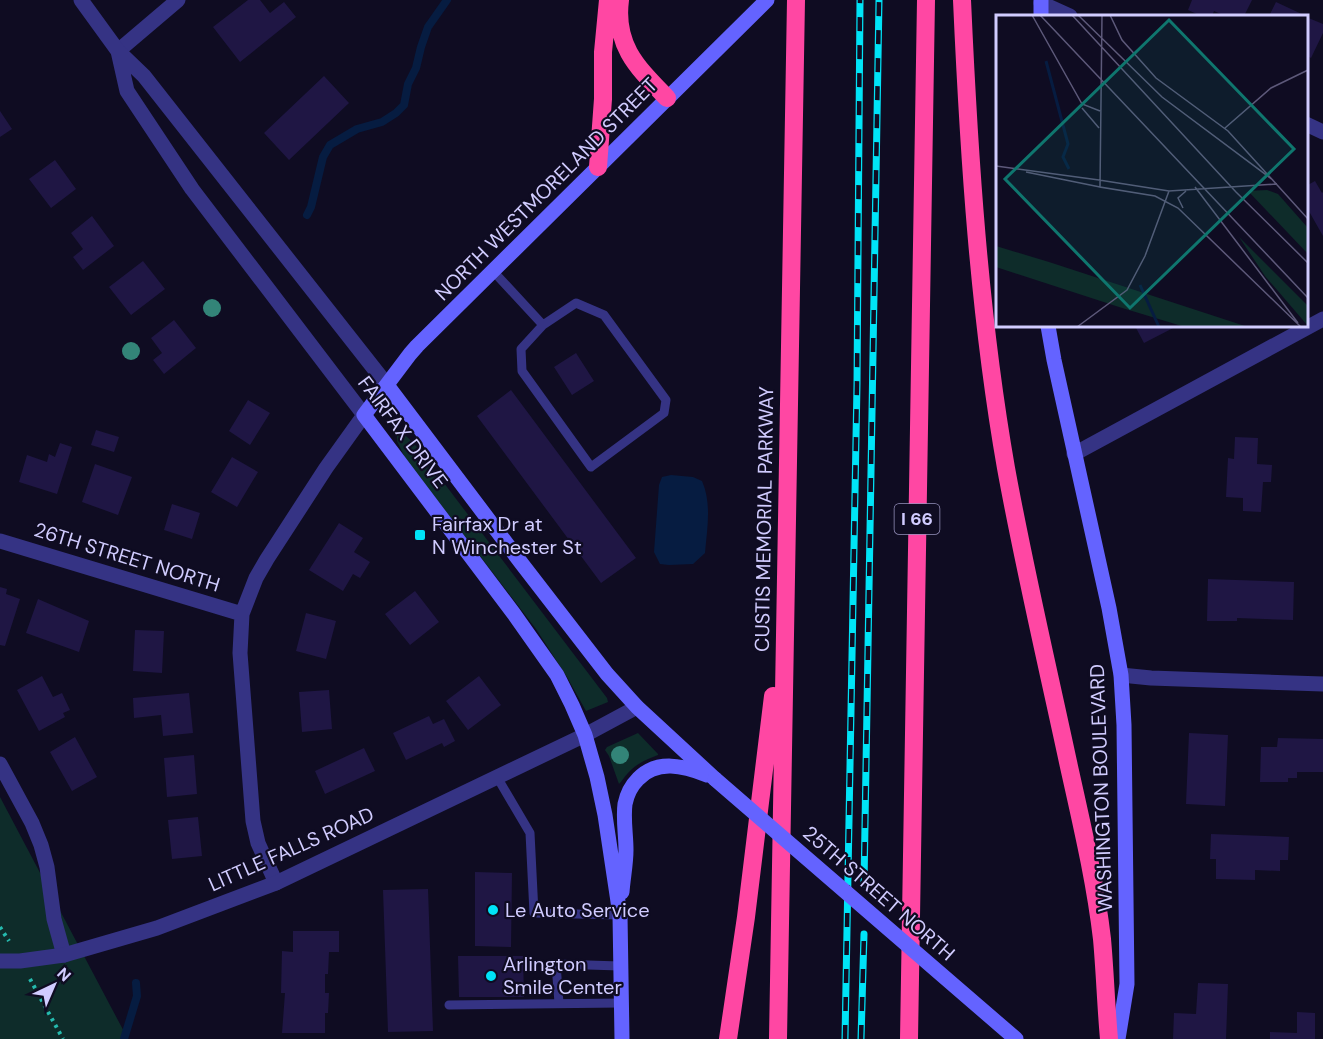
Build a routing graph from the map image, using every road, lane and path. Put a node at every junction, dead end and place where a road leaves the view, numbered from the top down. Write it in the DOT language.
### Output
graph roads {
  1 [pos="81,0"];
  2 [pos="178,0"];
  3 [pos="608,0"];
  4 [pos="620,0"];
  5 [pos="767,0"];
  6 [pos="795,0"];
  7 [pos="926,0"];
  8 [pos="962,0"];
  9 [pos="1041,7"];
  10 [pos="1068,15"];
  11 [pos="118,51"];
  12 [pos="668,98"];
  13 [pos="598,167"];
  14 [pos="493,271"];
  15 [pos="1323,319"];
  16 [pos="543,325"];
  17 [pos="1048,327"];
  18 [pos="387,385"];
  19 [pos="364,415"];
  20 [pos="1074,454"];
  21 [pos="0,541"];
  22 [pos="784,602"];
  23 [pos="242,614"];
  24 [pos="1121,675"];
  25 [pos="1323,684"];
  26 [pos="637,707"];
  27 [pos="585,735"];
  28 [pos="0,764"];
  29 [pos="496,777"];
  30 [pos="715,779"];
  31 [pos="276,883"];
  32 [pos="620,915"];
  33 [pos="0,927"];
  34 [pos="64,955"];
  35 [pos="0,961"];
  36 [pos="20,961"];
  37 [pos="621,966"];
  38 [pos="559,1003"];
  39 [pos="621,1003"];
  40 [pos="449,1005"];
  41 [pos="63,1039"];
  42 [pos="622,1039"];
  43 [pos="728,1039"];
  44 [pos="778,1039"];
  45 [pos="909,1039"];
  46 [pos="1017,1039"];
  47 [pos="1109,1039"];
  48 [pos="1118,1039"];
  1 -- 11 [label="street, FAIRFAX DRIVE"];
  2 -- 11 [label="street"];
  3 -- 13 [label="highway"];
  4 -- 12 [label="highway"];
  5 -- 12 [label="main road, NORTH WESTMORELAND STREET"];
  6 -- 22 [label="highway, CUSTIS MEMORIAL PARKWAY"];
  7 -- 45 [label="highway, I 66"];
  8 -- 47 [label="highway"];
  9 -- 10 [label="street"];
  11 -- 18 [label="street, FAIRFAX DRIVE"];
  11 -- 19 [label="street, FAIRFAX DRIVE"];
  12 -- 13 [label="main road, NORTH WESTMORELAND STREET"];
  13 -- 14 [label="main road, NORTH WESTMORELAND STREET"];
  14 -- 16 [label="lane"];
  14 -- 18 [label="main road, NORTH WESTMORELAND STREET"];
  15 -- 20 [label="street"];
  16 -- 16 [label="lane"];
  17 -- 20 [label="main road, WASHINGTON BOULEVARD"];
  18 -- 19 [label="main road, NORTH WESTMORELAND STREET"];
  18 -- 26 [label="main road, FAIRFAX DRIVE"];
  19 -- 23 [label="street"];
  19 -- 27 [label="main road, FAIRFAX DRIVE"];
  20 -- 24 [label="main road, WASHINGTON BOULEVARD"];
  21 -- 23 [label="street, 26TH STREET NORTH"];
  22 -- 43 [label="highway"];
  22 -- 44 [label="highway, CUSTIS MEMORIAL PARKWAY"];
  23 -- 31 [label="street"];
  24 -- 25 [label="street"];
  24 -- 48 [label="main road, WASHINGTON BOULEVARD"];
  26 -- 27 [label="street"];
  26 -- 30 [label="main road, FAIRFAX DRIVE"];
  27 -- 29 [label="street, LITTLE FALLS ROAD"];
  27 -- 32 [label="main road, FAIRFAX DRIVE"];
  28 -- 34 [label="street"];
  29 -- 31 [label="street, LITTLE FALLS ROAD"];
  29 -- 32 [label="lane"];
  30 -- 32 [label="main road"];
  30 -- 46 [label="main road, 25TH STREET NORTH, bridge"];
  31 -- 34 [label="street, LITTLE FALLS ROAD"];
  32 -- 37 [label="main road, FAIRFAX DRIVE"];
  33 -- 36 [label="path"];
  34 -- 36 [label="street, LITTLE FALLS ROAD"];
  35 -- 36 [label="street, LITTLE FALLS ROAD"];
  36 -- 41 [label="path"];
  37 -- 38 [label="lane"];
  37 -- 39 [label="main road, FAIRFAX DRIVE"];
  38 -- 39 [label="lane"];
  38 -- 40 [label="lane"];
  39 -- 42 [label="main road, FAIRFAX DRIVE"];
}
